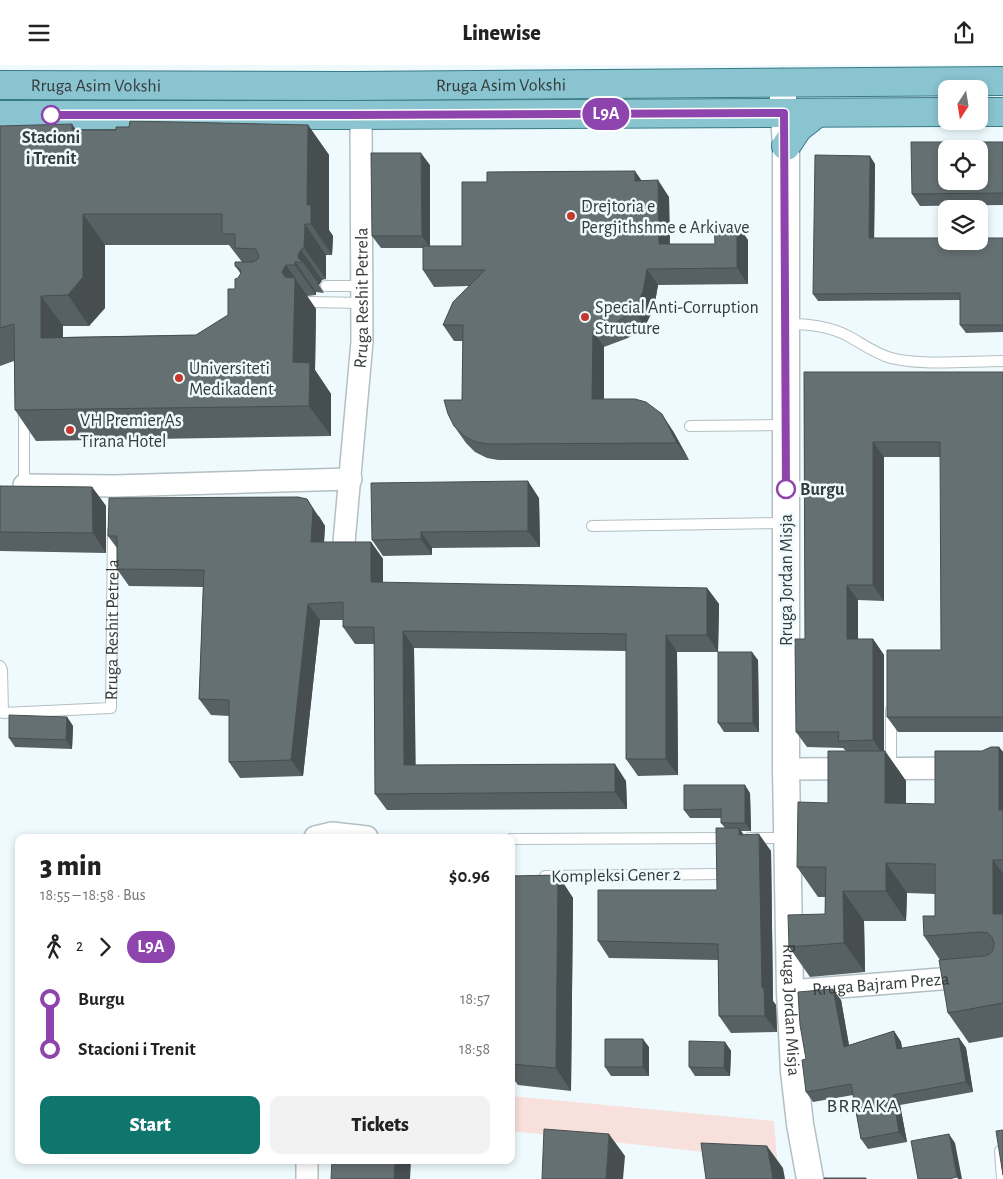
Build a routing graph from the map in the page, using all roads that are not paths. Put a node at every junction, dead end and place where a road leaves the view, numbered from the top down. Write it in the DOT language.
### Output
graph roads {
  1 [pos="782,74"];
  2 [pos="1003,81"];
  3 [pos="0,85"];
  4 [pos="938,112"];
  5 [pos="988,112"];
  6 [pos="1003,112"];
  7 [pos="784,113"];
  8 [pos="817,113"];
  9 [pos="0,115"];
  10 [pos="361,115"];
  11 [pos="786,146"];
  12 [pos="326,286"];
  13 [pos="362,295"];
  14 [pos="310,303"];
  15 [pos="786,324"];
  16 [pos="1003,361"];
  17 [pos="24,409"];
  18 [pos="786,425"];
  19 [pos="690,426"];
  20 [pos="351,479"];
  21 [pos="24,485"];
  22 [pos="114,515"];
  23 [pos="786,523"];
  24 [pos="592,526"];
  25 [pos="344,542"];
  26 [pos="0,666"];
  27 [pos="891,697"];
  28 [pos="1003,768"];
  29 [pos="786,769"];
  30 [pos="891,769"];
  31 [pos="328,834"];
  32 [pos="341,834"];
  33 [pos="788,838"];
  34 [pos="515,839"];
  35 [pos="721,874"];
  36 [pos="531,876"];
  37 [pos="1003,974"];
  38 [pos="790,991"];
  39 [pos="1000,1148"];
  40 [pos="308,1164"];
  41 [pos="307,1179"];
  42 [pos="810,1179"];
  43 [pos="1002,1179"];
  1 -- 2 [label="main road, Rruga Asim Vokshi"];
  1 -- 3 [label="main road, Rruga Asim Vokshi"];
  1 -- 7 [label="street, Rruga Jordan Misja"];
  4 -- 8 [label="main road, Rruga Asim Vokshi"];
  5 -- 6 [label="main road"];
  7 -- 8 [label="main road, Rruga Asim Vokshi"];
  7 -- 10 [label="main road, Rruga Asim Vokshi"];
  7 -- 11 [label="street, Rruga Jordan Misja"];
  8 -- 11 [label="main road"];
  9 -- 10 [label="main road, Rruga Asim Vokshi"];
  10 -- 13 [label="street, Rruga Reshit Petrela"];
  11 -- 15 [label="street, Rruga Jordan Misja"];
  12 -- 13 [label="lane"];
  13 -- 14 [label="lane"];
  13 -- 20 [label="street, Rruga Reshit Petrela"];
  15 -- 16 [label="lane"];
  15 -- 18 [label="street, Rruga Jordan Misja"];
  17 -- 21 [label="lane"];
  18 -- 19 [label="lane"];
  18 -- 23 [label="street, Rruga Jordan Misja"];
  20 -- 21 [label="street"];
  20 -- 25 [label="street, Rruga Reshit Petrela"];
  22 -- 26 [label="lane, Rruga Reshit Petrela"];
  23 -- 24 [label="lane"];
  23 -- 29 [label="street, Rruga Jordan Misja"];
  27 -- 30 [label="lane"];
  28 -- 30 [label="street"];
  29 -- 30 [label="street"];
  29 -- 33 [label="street, Rruga Jordan Misja"];
  31 -- 32 [label="street"];
  33 -- 34 [label="lane"];
  33 -- 38 [label="street, Rruga Jordan Misja"];
  35 -- 36 [label="lane, Kompleksi Gener 2"];
  37 -- 38 [label="street, Rruga Bajram Preza"];
  38 -- 42 [label="street, Rruga Jordan Misja"];
  39 -- 43 [label="lane"];
  40 -- 41 [label="street"];
}
